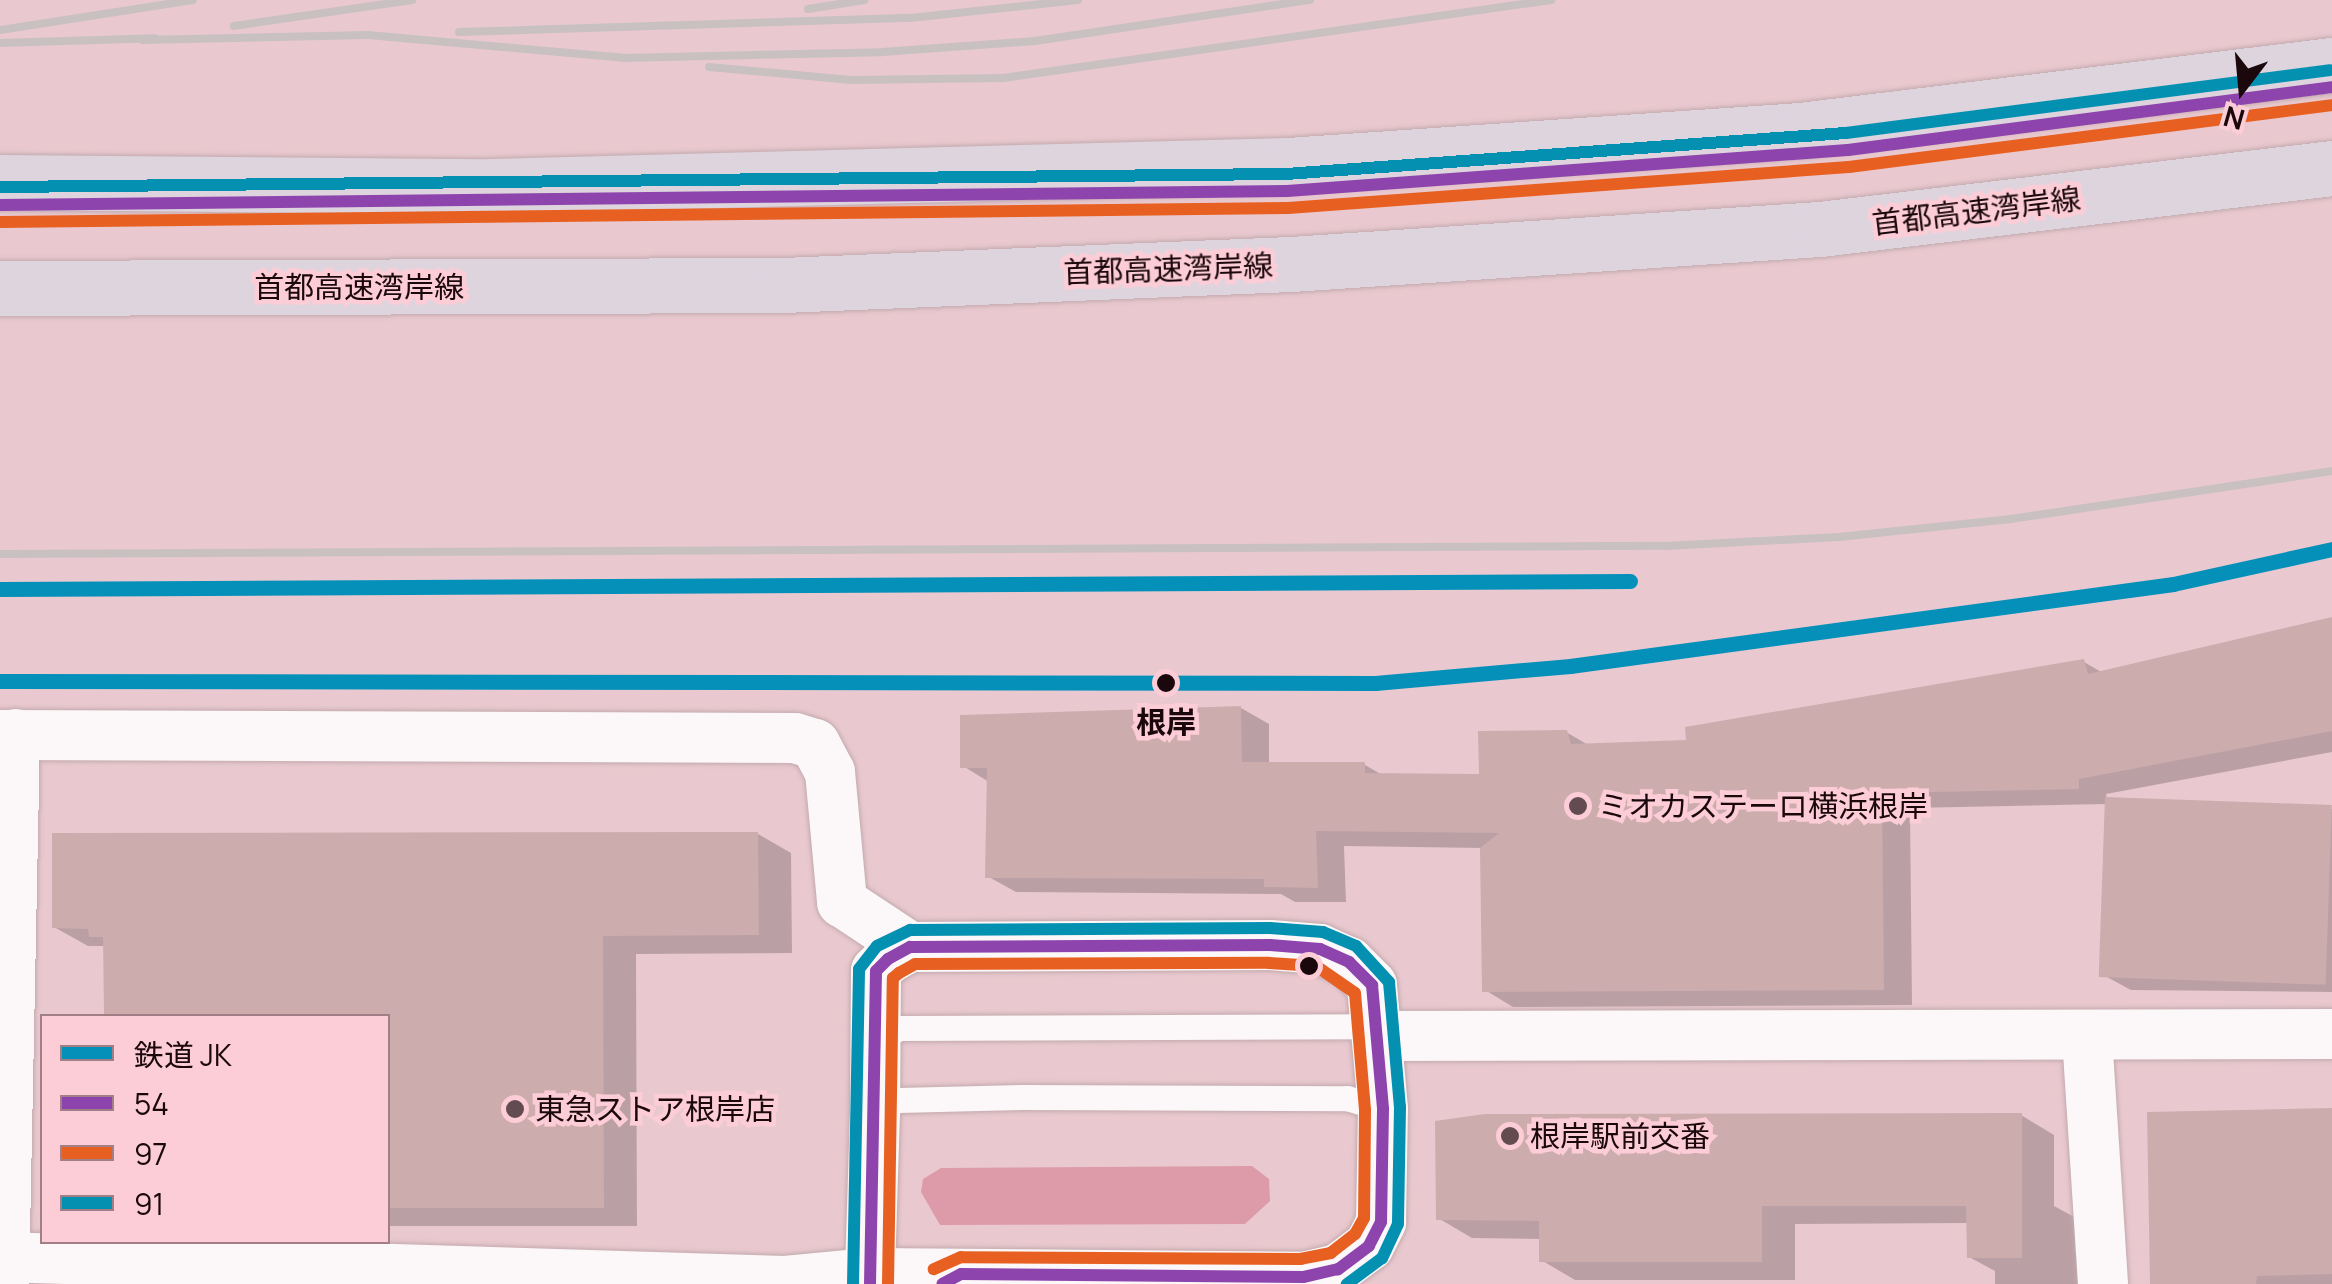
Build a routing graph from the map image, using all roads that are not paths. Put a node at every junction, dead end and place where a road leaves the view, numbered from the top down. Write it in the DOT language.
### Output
graph roads {
  1 [pos="2332,64"];
  2 [pos="2332,168"];
  3 [pos="0,182"];
  4 [pos="0,288"];
  5 [pos="8,735"];
  6 [pos="910,947"];
  7 [pos="1378,1031"];
  8 [pos="2332,1034"];
  9 [pos="2087,1036"];
  10 [pos="875,1041"];
  11 [pos="1382,1110"];
  12 [pos="875,1112"];
  13 [pos="2,1266"];
  14 [pos="870,1278"];
  15 [pos="952,1279"];
  16 [pos="1309,1280"];
  17 [pos="2103,1284"];
  1 -- 3 [label="highway"];
  2 -- 4 [label="highway, 首都高速湾岸線"];
  5 -- 6 [label="street"];
  5 -- 13 [label="street"];
  6 -- 7 [label="street"];
  6 -- 10 [label="street"];
  7 -- 9 [label="street"];
  7 -- 10 [label="lane"];
  7 -- 11 [label="street"];
  8 -- 9 [label="street"];
  9 -- 17 [label="street"];
  10 -- 12 [label="street"];
  11 -- 12 [label="lane"];
  11 -- 16 [label="street"];
  12 -- 14 [label="street"];
  13 -- 14 [label="street"];
  14 -- 15 [label="street"];
  15 -- 16 [label="street"];
}
